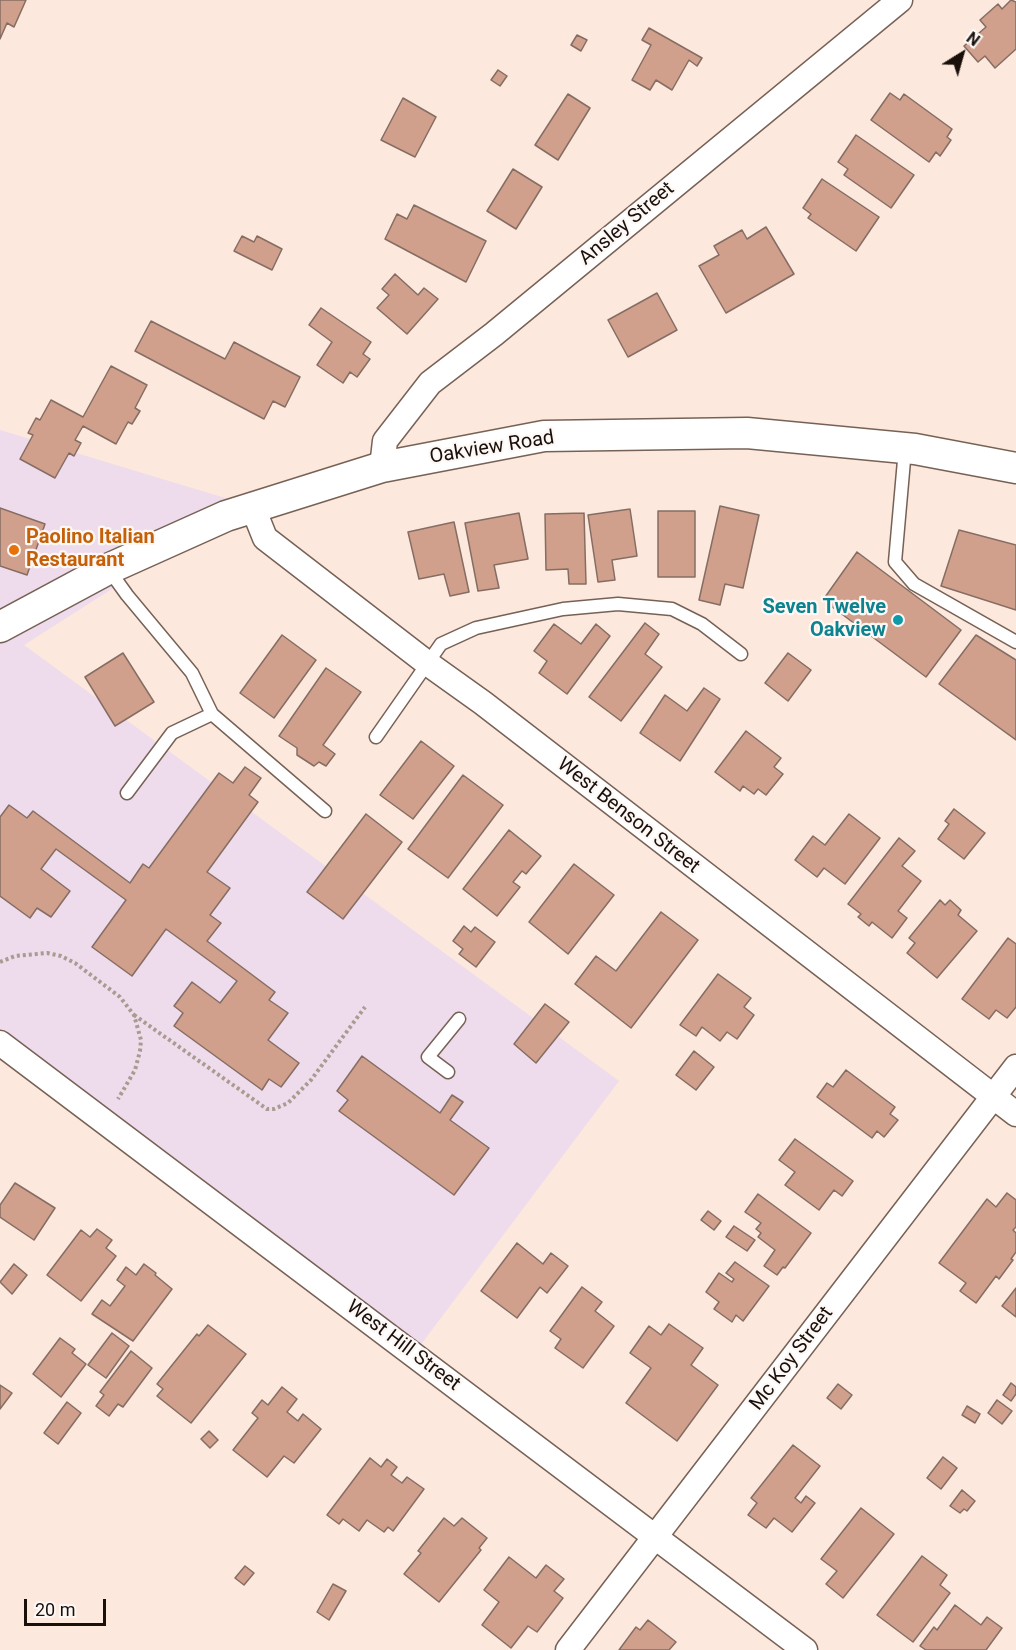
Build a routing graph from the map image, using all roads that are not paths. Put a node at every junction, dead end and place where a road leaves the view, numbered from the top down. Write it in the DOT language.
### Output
graph roads {
  1 [pos="900,0"];
  2 [pos="905,448"];
  3 [pos="382,467"];
  4 [pos="1016,468"];
  5 [pos="253,508"];
  6 [pos="108,569"];
  7 [pos="1,624"];
  8 [pos="1016,642"];
  9 [pos="741,654"];
  10 [pos="427,663"];
  11 [pos="212,714"];
  12 [pos="376,737"];
  13 [pos="126,793"];
  14 [pos="325,811"];
  15 [pos="459,1019"];
  16 [pos="0,1043"];
  17 [pos="1016,1067"];
  18 [pos="448,1072"];
  19 [pos="993,1097"];
  20 [pos="1016,1114"];
  21 [pos="656,1537"];
  22 [pos="568,1650"];
  23 [pos="805,1650"];
  1 -- 3 [label="street, Ansley Street"];
  2 -- 3 [label="street, Oakview Road"];
  2 -- 4 [label="street, Oakview Road"];
  2 -- 8 [label="lane"];
  3 -- 5 [label="street, Oakview Road"];
  5 -- 6 [label="street, Oakview Road"];
  5 -- 10 [label="street, West Benson Street"];
  6 -- 7 [label="street, Oakview Road"];
  6 -- 11 [label="lane"];
  9 -- 10 [label="lane"];
  10 -- 12 [label="lane"];
  10 -- 19 [label="street, West Benson Street"];
  11 -- 13 [label="lane"];
  11 -- 14 [label="lane"];
  15 -- 18 [label="lane"];
  16 -- 21 [label="street, West Hill Street"];
  17 -- 19 [label="street, Mc Koy Street"];
  19 -- 20 [label="street, West Benson Street"];
  19 -- 21 [label="street, Mc Koy Street"];
  21 -- 22 [label="street, Mc Koy Street"];
  21 -- 23 [label="street, West Hill Street"];
}
